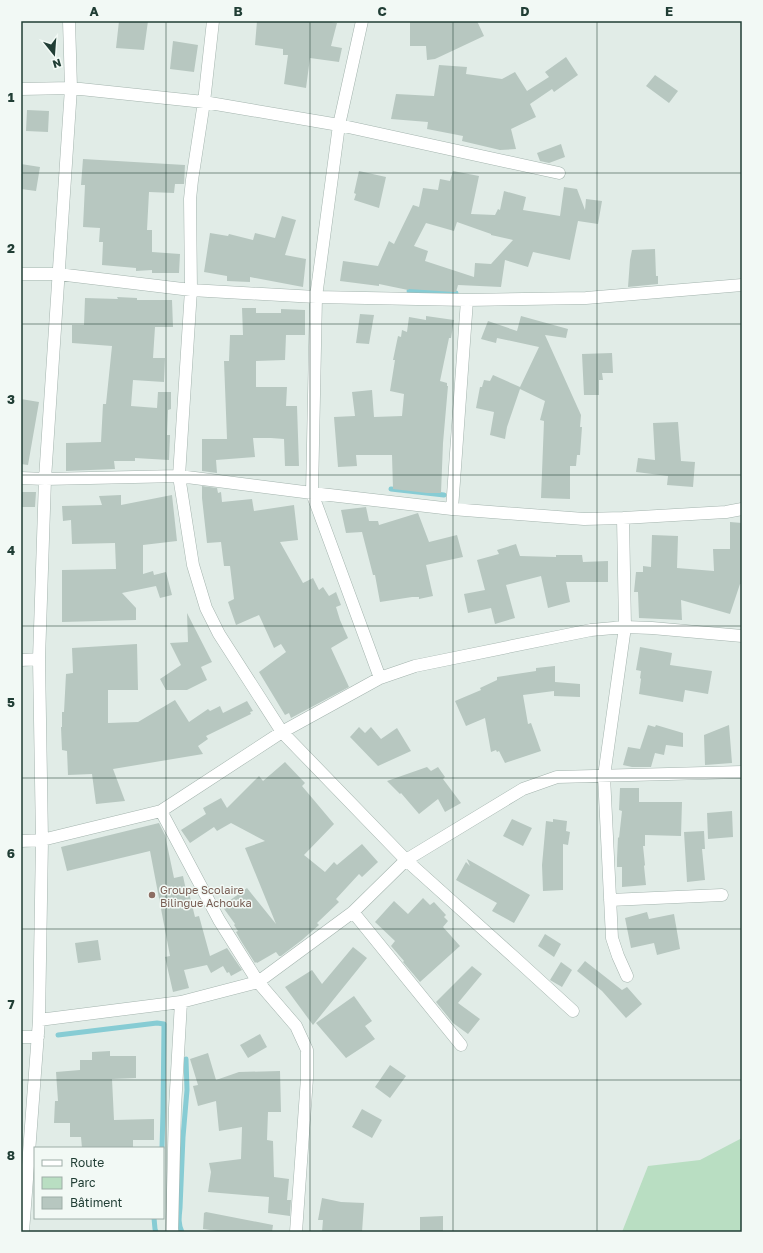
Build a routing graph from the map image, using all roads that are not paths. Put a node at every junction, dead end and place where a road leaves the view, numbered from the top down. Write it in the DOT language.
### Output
graph roads {
  1 [pos="69,21"];
  2 [pos="213,21"];
  3 [pos="362,21"];
  4 [pos="71,88"];
  5 [pos="21,89"];
  6 [pos="204,102"];
  7 [pos="339,125"];
  8 [pos="559,173"];
  9 [pos="21,274"];
  10 [pos="58,274"];
  11 [pos="742,285"];
  12 [pos="191,290"];
  13 [pos="316,298"];
  14 [pos="467,300"];
  15 [pos="179,476"];
  16 [pos="21,478"];
  17 [pos="44,479"];
  18 [pos="312,493"];
  19 [pos="452,509"];
  20 [pos="742,510"];
  21 [pos="624,518"];
  22 [pos="625,627"];
  23 [pos="742,636"];
  24 [pos="39,659"];
  25 [pos="21,660"];
  26 [pos="380,678"];
  27 [pos="282,732"];
  28 [pos="742,772"];
  29 [pos="604,776"];
  30 [pos="161,811"];
  31 [pos="42,840"];
  32 [pos="21,841"];
  33 [pos="406,860"];
  34 [pos="722,895"];
  35 [pos="610,900"];
  36 [pos="353,912"];
  37 [pos="626,976"];
  38 [pos="258,982"];
  39 [pos="181,1002"];
  40 [pos="573,1011"];
  41 [pos="39,1020"];
  42 [pos="21,1037"];
  43 [pos="38,1037"];
  44 [pos="461,1045"];
  45 [pos="23,1232"];
  46 [pos="172,1232"];
  47 [pos="296,1232"];
  1 -- 4 [label="street"];
  2 -- 6 [label="street"];
  3 -- 7 [label="street"];
  4 -- 5 [label="street"];
  4 -- 6 [label="street"];
  4 -- 10 [label="street"];
  6 -- 7 [label="street"];
  6 -- 12 [label="street"];
  7 -- 8 [label="street"];
  7 -- 13 [label="street"];
  9 -- 10 [label="street"];
  10 -- 12 [label="street"];
  10 -- 17 [label="street"];
  11 -- 14 [label="street"];
  12 -- 13 [label="street"];
  12 -- 15 [label="street"];
  13 -- 14 [label="street"];
  13 -- 18 [label="street"];
  14 -- 19 [label="street"];
  15 -- 17 [label="street"];
  15 -- 18 [label="street"];
  15 -- 27 [label="street"];
  16 -- 17 [label="street"];
  17 -- 24 [label="street"];
  18 -- 19 [label="street"];
  18 -- 26 [label="street"];
  19 -- 21 [label="street"];
  20 -- 21 [label="street"];
  21 -- 22 [label="street"];
  22 -- 23 [label="street"];
  22 -- 26 [label="street"];
  22 -- 29 [label="street"];
  24 -- 25 [label="street"];
  24 -- 31 [label="street"];
  26 -- 27 [label="street"];
  27 -- 30 [label="street"];
  27 -- 33 [label="street"];
  28 -- 29 [label="street"];
  29 -- 33 [label="street"];
  29 -- 35 [label="street"];
  30 -- 31 [label="street"];
  30 -- 38 [label="street"];
  31 -- 32 [label="street"];
  31 -- 41 [label="street"];
  33 -- 36 [label="street"];
  33 -- 40 [label="street"];
  34 -- 35 [label="street"];
  35 -- 37 [label="street"];
  36 -- 38 [label="street"];
  36 -- 44 [label="street"];
  38 -- 39 [label="street"];
  38 -- 47 [label="street"];
  39 -- 41 [label="street"];
  39 -- 46 [label="street"];
  41 -- 43 [label="street"];
  42 -- 43 [label="street"];
  43 -- 45 [label="street"];
}
